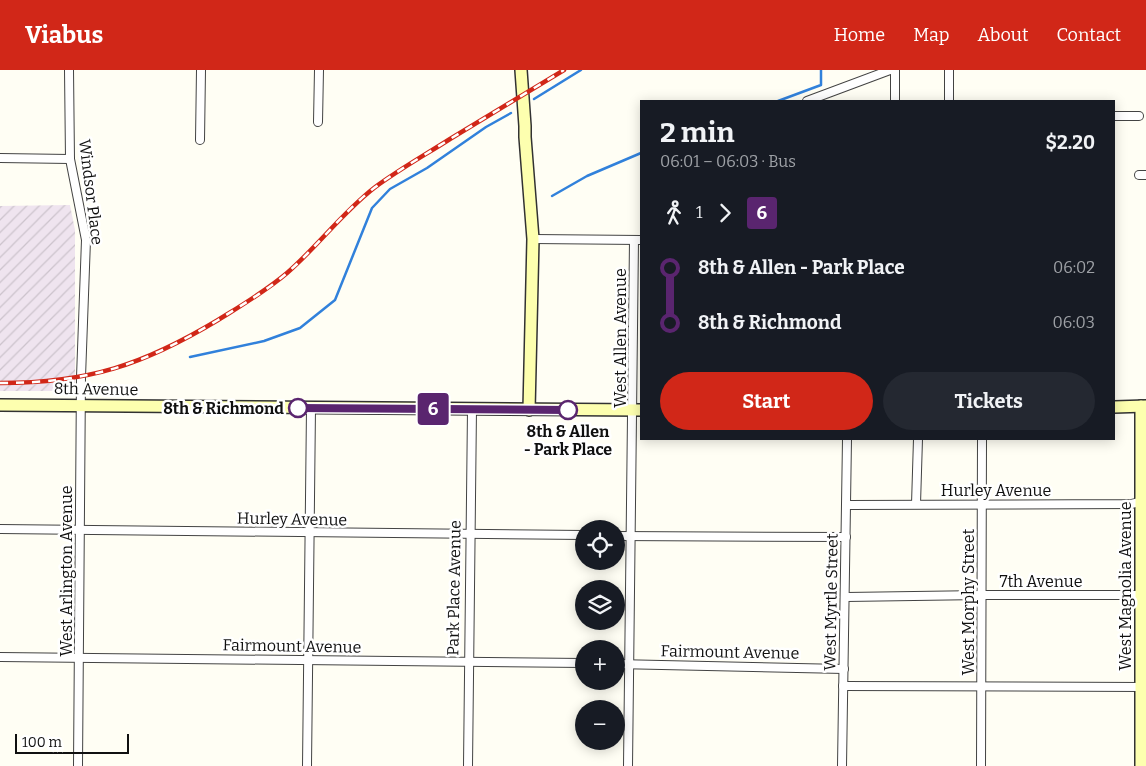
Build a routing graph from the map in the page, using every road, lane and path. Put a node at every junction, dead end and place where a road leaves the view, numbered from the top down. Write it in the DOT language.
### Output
graph roads {
  1 [pos="69,70"];
  2 [pos="201,70"];
  3 [pos="319,70"];
  4 [pos="516,70"];
  5 [pos="521,70"];
  6 [pos="890,70"];
  7 [pos="895,70"];
  8 [pos="949,70"];
  9 [pos="810,100"];
  10 [pos="895,100"];
  11 [pos="949,100"];
  12 [pos="1115,116"];
  13 [pos="1139,116"];
  14 [pos="318,122"];
  15 [pos="524,137"];
  16 [pos="200,140"];
  17 [pos="0,158"];
  18 [pos="70,159"];
  19 [pos="533,239"];
  20 [pos="638,240"];
  21 [pos="81,377"];
  22 [pos="81,404"];
  23 [pos="0,405"];
  24 [pos="1144,406"];
  25 [pos="1115,407"];
  26 [pos="312,408"];
  27 [pos="472,409"];
  28 [pos="530,410"];
  29 [pos="637,410"];
  30 [pos="847,440"];
  31 [pos="918,440"];
  32 [pos="982,440"];
  33 [pos="1144,501"];
  34 [pos="916,504"];
  35 [pos="982,504"];
  36 [pos="846,505"];
  37 [pos="0,529"];
  38 [pos="80,530"];
  39 [pos="310,533"];
  40 [pos="470,535"];
  41 [pos="575,535"];
  42 [pos="625,536"];
  43 [pos="632,536"];
  44 [pos="846,537"];
  45 [pos="1144,594"];
  46 [pos="982,595"];
  47 [pos="846,597"];
  48 [pos="0,657"];
  49 [pos="79,657"];
  50 [pos="308,660"];
  51 [pos="469,662"];
  52 [pos="575,664"];
  53 [pos="625,664"];
  54 [pos="630,664"];
  55 [pos="844,670"];
  56 [pos="843,686"];
  57 [pos="981,687"];
  58 [pos="1144,687"];
  59 [pos="78,766"];
  60 [pos="307,766"];
  61 [pos="468,766"];
  62 [pos="628,766"];
  63 [pos="842,766"];
  64 [pos="981,766"];
  65 [pos="1141,766"];
  1 -- 18 [label="street, Windsor Place"];
  2 -- 16 [label="street"];
  3 -- 14 [label="street"];
  4 -- 15 [label="street"];
  5 -- 15 [label="street"];
  6 -- 9 [label="street"];
  7 -- 10 [label="street"];
  8 -- 11 [label="street"];
  12 -- 13 [label="street"];
  15 -- 19 [label="street"];
  17 -- 18 [label="street"];
  18 -- 21 [label="street, Windsor Place"];
  19 -- 20 [label="street"];
  19 -- 28 [label="street"];
  20 -- 29 [label="street, West Allen Avenue"];
  21 -- 22 [label="street, West Arlington Avenue"];
  22 -- 23 [label="street, 8th Avenue"];
  22 -- 26 [label="street, 8th Avenue"];
  22 -- 38 [label="street, West Arlington Avenue"];
  24 -- 25 [label="street"];
  24 -- 33 [label="street, West Magnolia Avenue"];
  26 -- 27 [label="street, 8th Avenue"];
  26 -- 39 [label="street"];
  27 -- 28 [label="street, 8th Avenue"];
  27 -- 40 [label="street, Park Place Avenue"];
  28 -- 29 [label="street, 8th Avenue"];
  29 -- 43 [label="street, West Allen Avenue"];
  30 -- 36 [label="street, West Myrtle Street"];
  31 -- 34 [label="street"];
  32 -- 35 [label="street, West Morphy Street"];
  33 -- 35 [label="street, Hurley Avenue"];
  33 -- 45 [label="street, West Magnolia Avenue"];
  34 -- 35 [label="street, Hurley Avenue"];
  34 -- 36 [label="street, Hurley Avenue"];
  35 -- 46 [label="street, West Morphy Street"];
  36 -- 44 [label="street, West Myrtle Street"];
  37 -- 38 [label="street, Hurley Avenue"];
  38 -- 39 [label="street, Hurley Avenue"];
  38 -- 49 [label="street, West Arlington Avenue"];
  39 -- 40 [label="street, Hurley Avenue"];
  39 -- 50 [label="street"];
  40 -- 41 [label="street, Hurley Avenue"];
  40 -- 51 [label="street, Park Place Avenue"];
  42 -- 43 [label="street"];
  43 -- 44 [label="street"];
  43 -- 54 [label="street, West Allen Avenue"];
  44 -- 47 [label="street, West Myrtle Street"];
  45 -- 46 [label="street, 7th Avenue"];
  45 -- 58 [label="street, West Magnolia Avenue"];
  46 -- 47 [label="street, 7th Avenue"];
  46 -- 57 [label="street, West Morphy Street"];
  47 -- 55 [label="street, West Myrtle Street"];
  48 -- 49 [label="street, Fairmount Avenue"];
  49 -- 50 [label="street, Fairmount Avenue"];
  49 -- 59 [label="street, West Arlington Avenue"];
  50 -- 51 [label="street, Fairmount Avenue"];
  50 -- 60 [label="street"];
  51 -- 52 [label="street, Fairmount Avenue"];
  51 -- 61 [label="street, Park Place Avenue"];
  53 -- 54 [label="street, Fairmount Avenue"];
  54 -- 55 [label="street, Fairmount Avenue"];
  54 -- 62 [label="street, West Allen Avenue"];
  55 -- 56 [label="street, West Myrtle Street"];
  56 -- 57 [label="street"];
  56 -- 63 [label="street, West Myrtle Street"];
  57 -- 58 [label="street"];
  57 -- 64 [label="street, West Morphy Street"];
  58 -- 65 [label="street, West Magnolia Avenue"];
}
